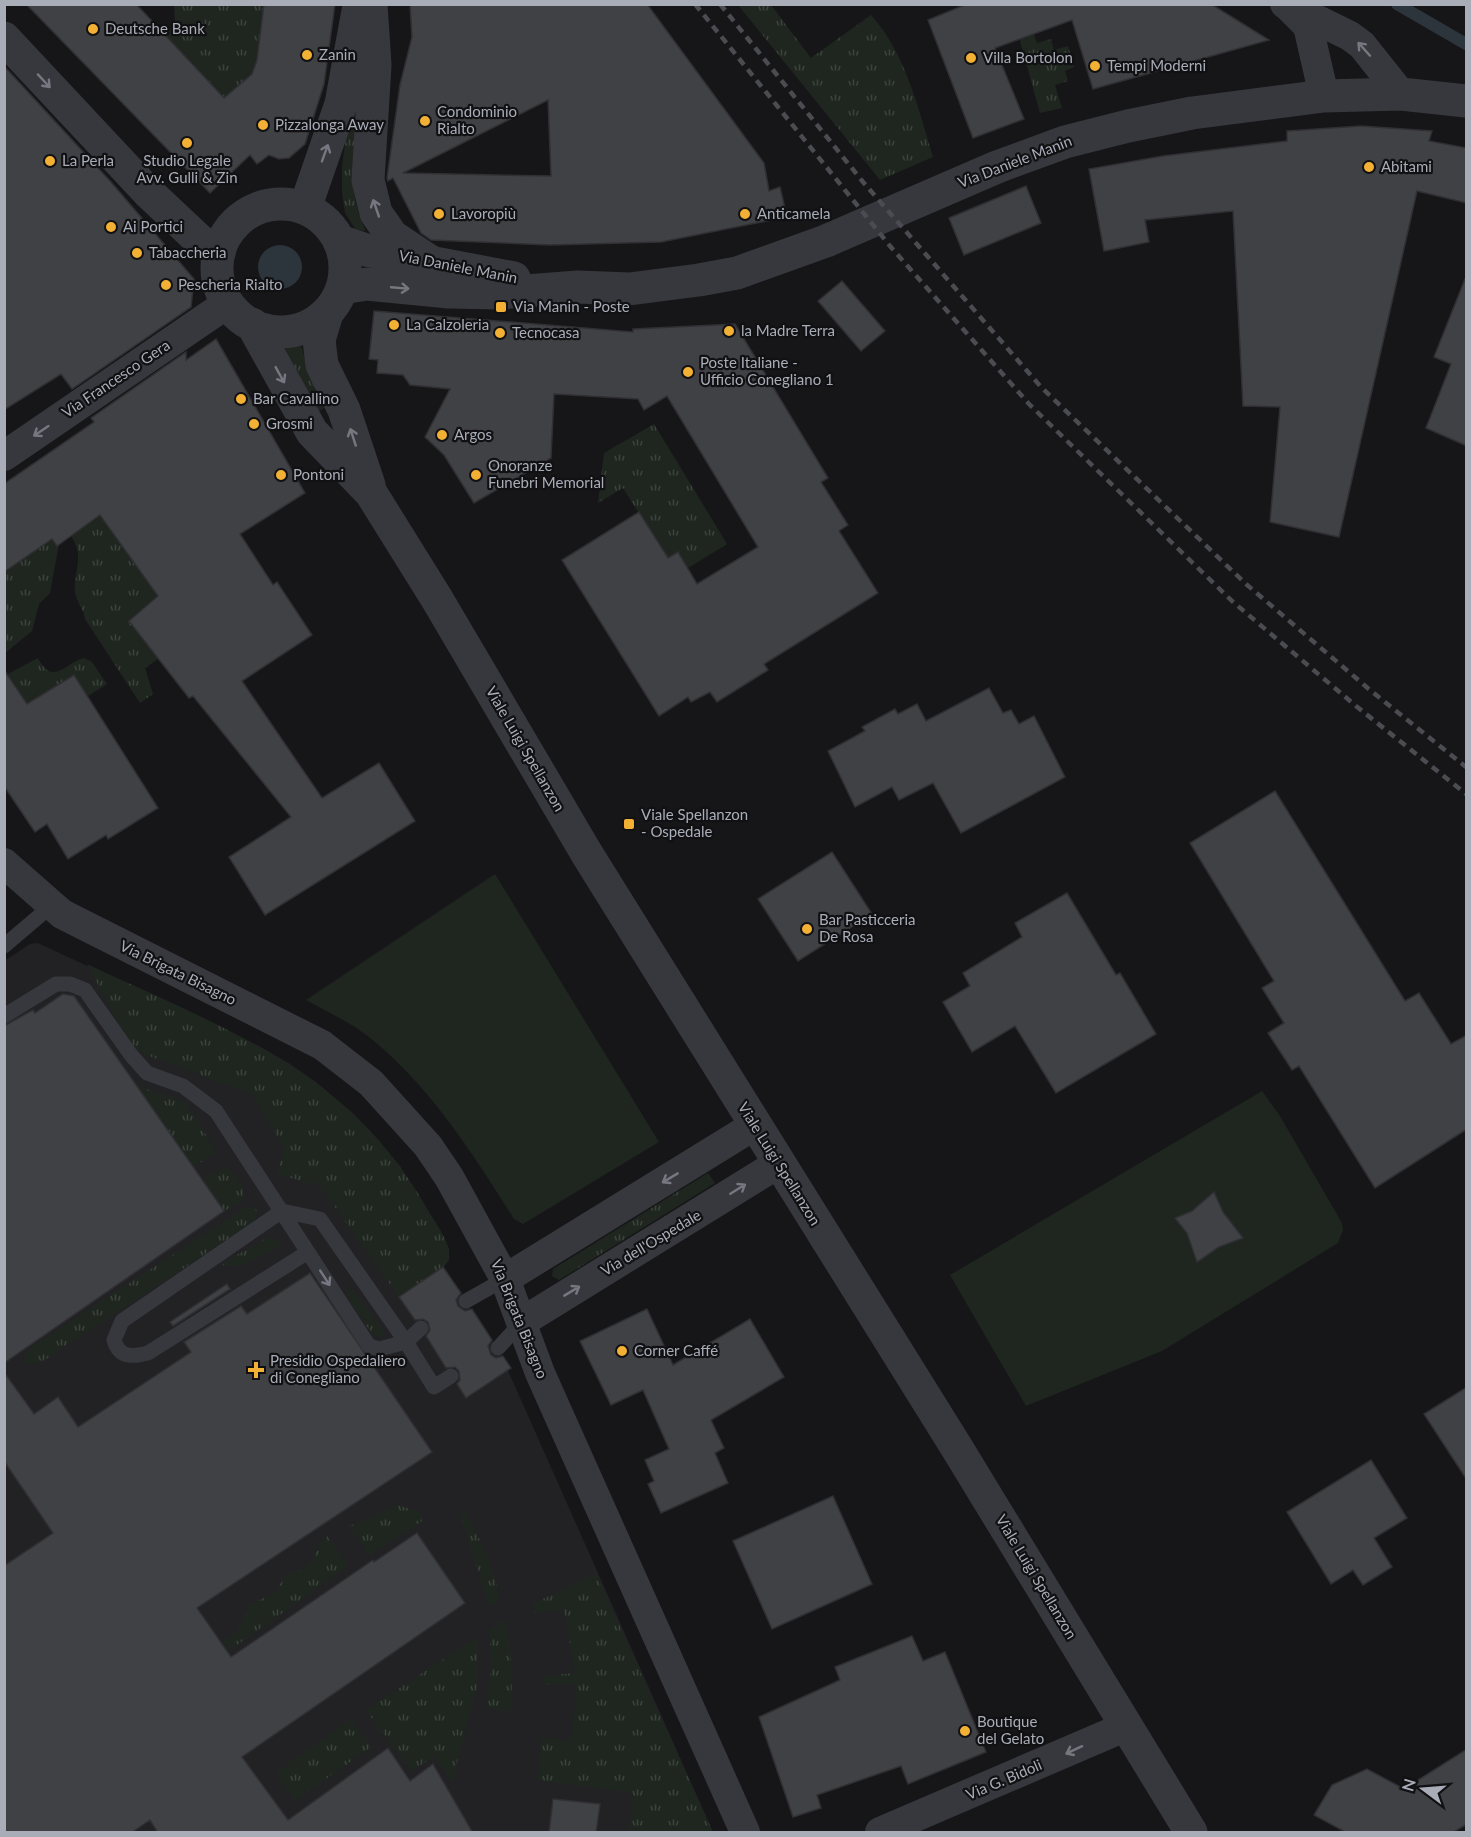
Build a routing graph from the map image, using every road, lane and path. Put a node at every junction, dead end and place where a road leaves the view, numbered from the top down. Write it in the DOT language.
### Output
graph roads {
  1 [pos="358,4"];
  2 [pos="372,4"];
  3 [pos="4,38"];
  4 [pos="1401,94"];
  5 [pos="1324,96"];
  6 [pos="1467,101"];
  7 [pos="305,208"];
  8 [pos="339,241"];
  9 [pos="219,253"];
  10 [pos="431,262"];
  11 [pos="578,287"];
  12 [pos="334,300"];
  13 [pos="228,303"];
  14 [pos="252,324"];
  15 [pos="4,456"];
  16 [pos="371,493"];
  17 [pos="4,863"];
  18 [pos="51,906"];
  19 [pos="4,946"];
  20 [pos="4,1016"];
  21 [pos="755,1125"];
  22 [pos="780,1163"];
  23 [pos="282,1211"];
  24 [pos="308,1252"];
  25 [pos="505,1279"];
  26 [pos="466,1301"];
  27 [pos="522,1322"];
  28 [pos="421,1328"];
  29 [pos="406,1342"];
  30 [pos="498,1348"];
  31 [pos="452,1376"];
  32 [pos="1127,1726"];
  33 [pos="745,1833"];
  34 [pos="880,1833"];
  35 [pos="1191,1833"];
  7 -- 1 [label="street, one-way"];
  10 -- 2 [label="street, one-way"];
  3 -- 9 [label="street, one-way"];
  4 -- 5 [label="street, Via Daniele Manin"];
  4 -- 5 [label="street, one-way"];
  4 -- 6 [label="street, Via Daniele Manin"];
  5 -- 11 [label="street, Via Daniele Manin"];
  7 -- 8 [label="street"];
  7 -- 9 [label="street"];
  8 -- 10 [label="street, Via Daniele Manin"];
  8 -- 12 [label="street"];
  9 -- 13 [label="street"];
  10 -- 11 [label="street, Via Daniele Manin"];
  12 -- 11 [label="street, Via Daniele Manin, one-way"];
  12 -- 14 [label="street"];
  16 -- 12 [label="street, Viale Luigi Spellanzon, one-way"];
  13 -- 14 [label="street"];
  13 -- 15 [label="street, Via Francesco Gera, one-way"];
  14 -- 16 [label="street, Viale Luigi Spellanzon, one-way"];
  16 -- 21 [label="street, Viale Luigi Spellanzon"];
  17 -- 18 [label="street, Via Brigata Bisagno"];
  18 -- 19 [label="lane"];
  18 -- 25 [label="street, Via Brigata Bisagno"];
  20 -- 23 [label="lane"];
  21 -- 22 [label="street, Viale Luigi Spellanzon"];
  21 -- 25 [label="street, one-way"];
  27 -- 22 [label="street, Via dell'Ospedale, one-way"];
  22 -- 32 [label="street, Viale Luigi Spellanzon"];
  23 -- 24 [label="lane"];
  23 -- 24 [label="lane"];
  23 -- 29 [label="lane"];
  24 -- 29 [label="lane, one-way"];
  25 -- 26 [label="lane"];
  25 -- 27 [label="street, Via Brigata Bisagno"];
  27 -- 30 [label="lane"];
  27 -- 33 [label="street, Via Brigata Bisagno"];
  28 -- 29 [label="lane"];
  29 -- 31 [label="lane"];
  32 -- 34 [label="street, Via G. Bidoli, one-way"];
  32 -- 35 [label="street, Viale Luigi Spellanzon"];
}
